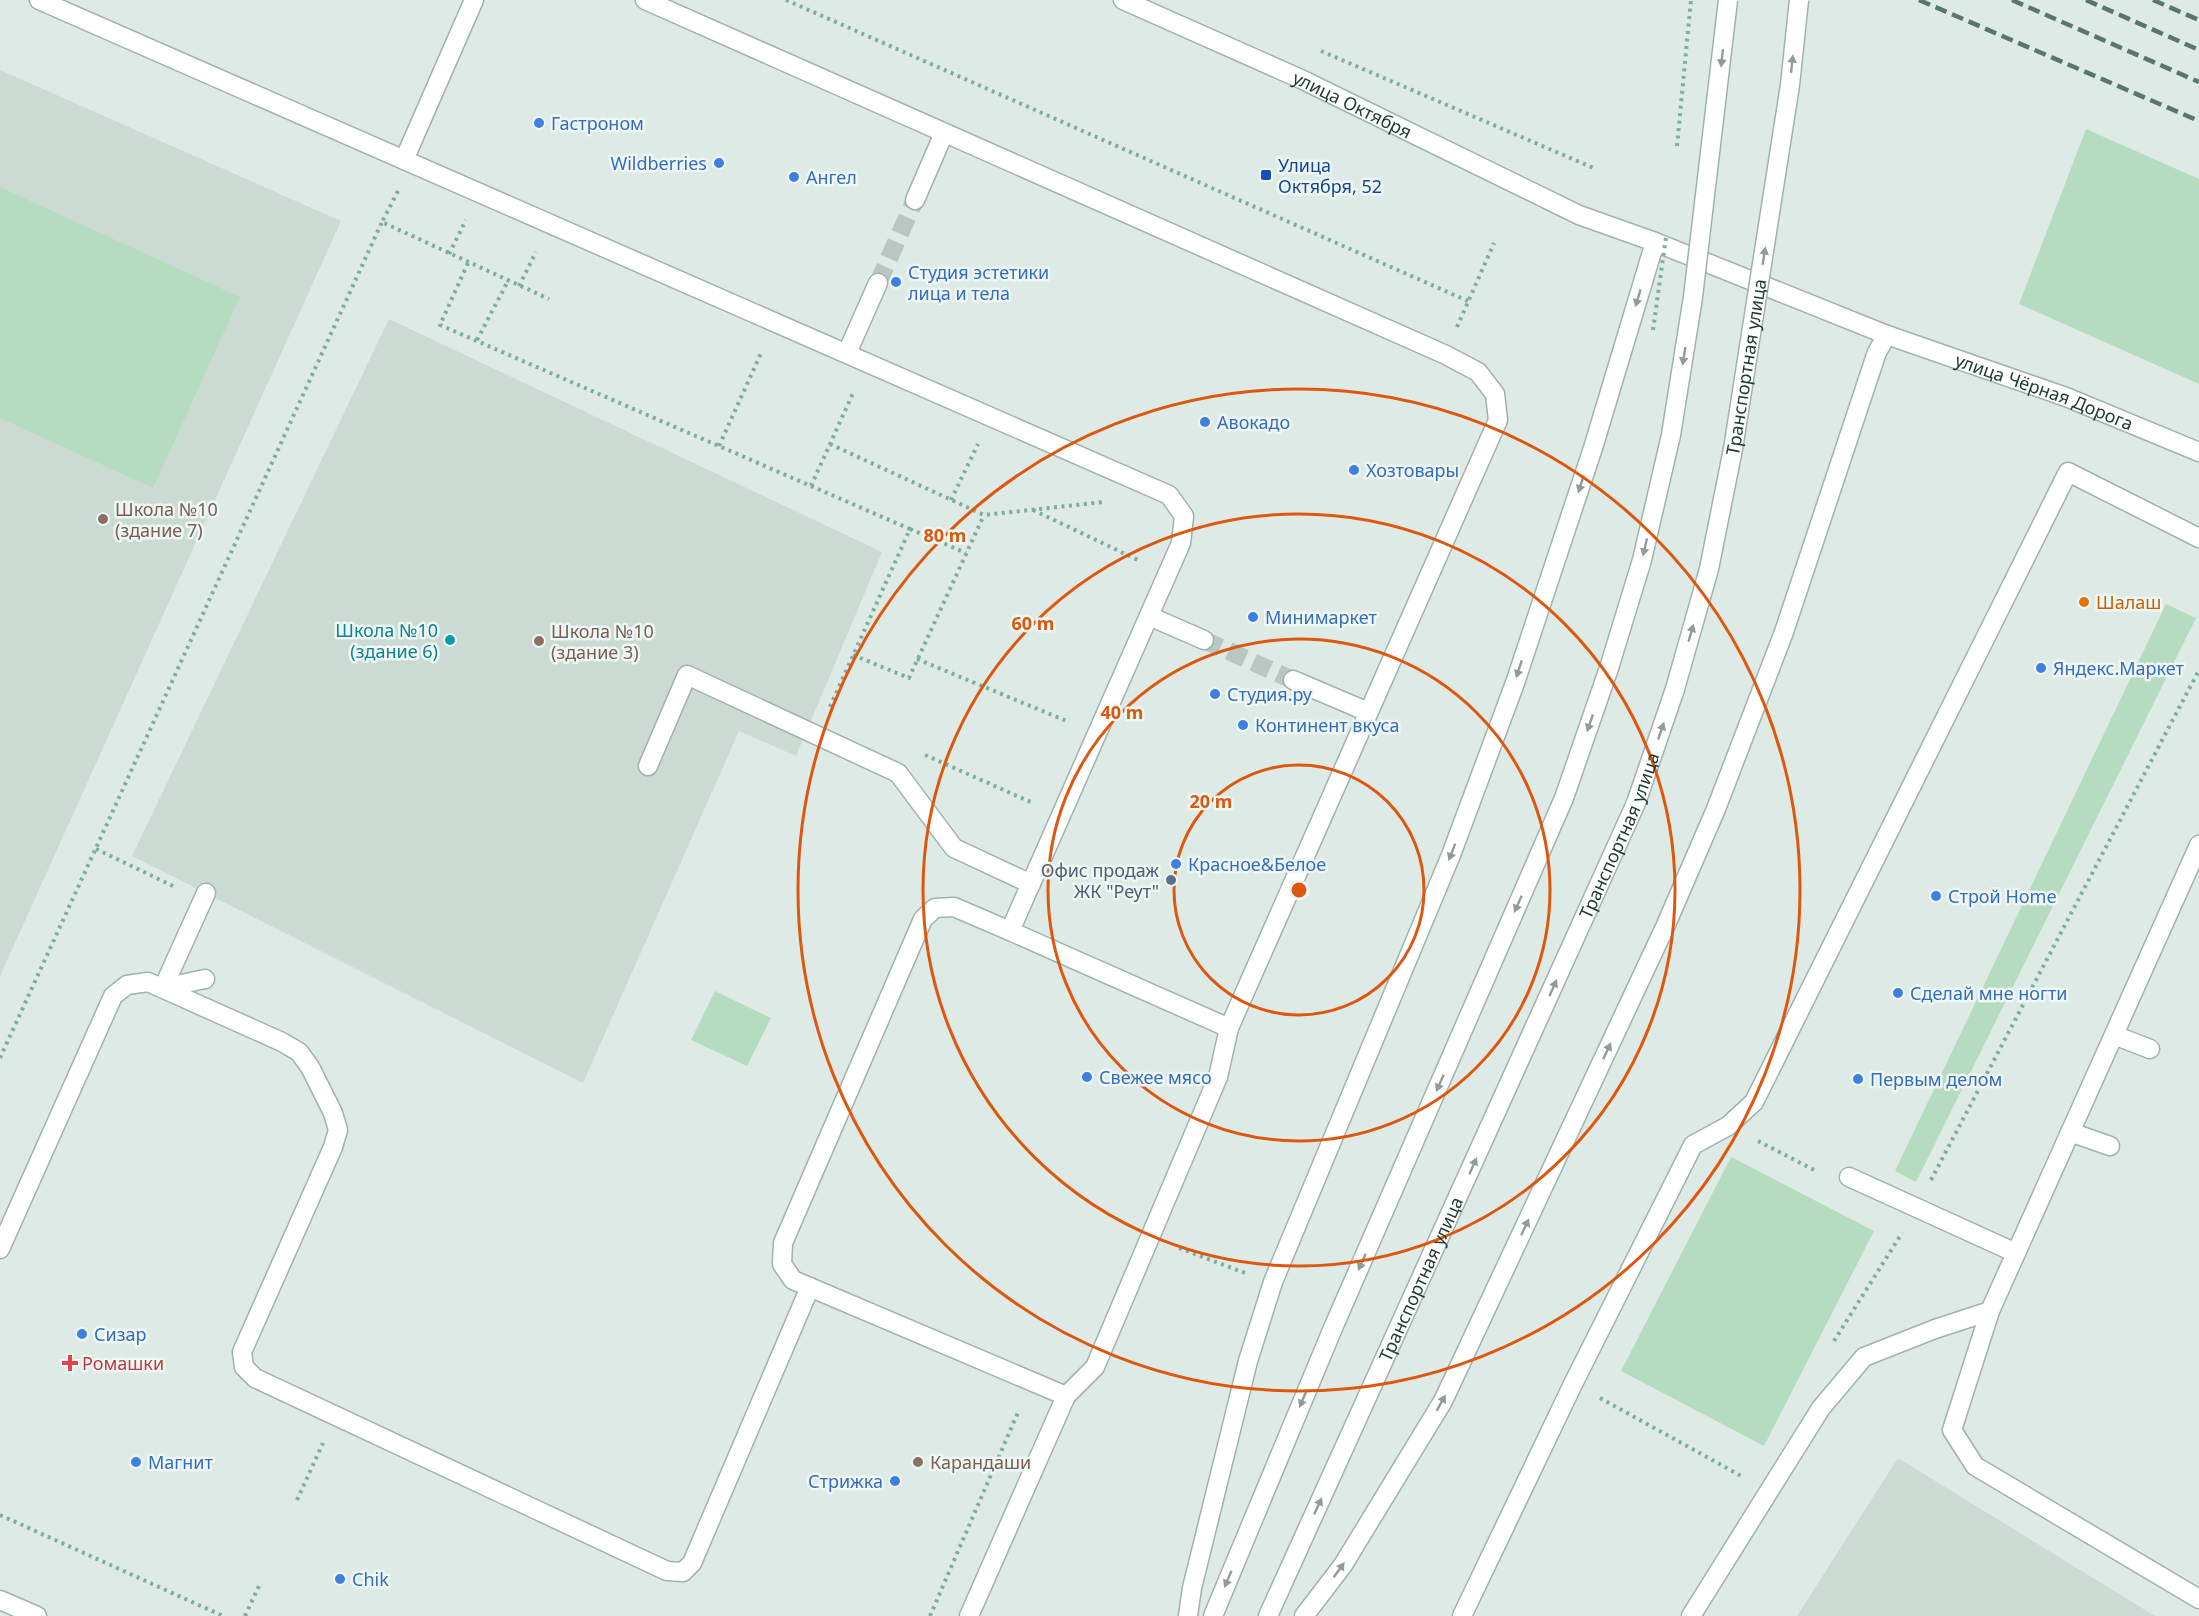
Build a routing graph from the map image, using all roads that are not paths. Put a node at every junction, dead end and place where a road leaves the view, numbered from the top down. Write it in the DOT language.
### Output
graph roads {
  1 [pos="39,0"];
  2 [pos="474,0"];
  3 [pos="645,0"];
  4 [pos="1123,0"];
  5 [pos="1728,0"];
  6 [pos="1799,0"];
  7 [pos="944,132"];
  8 [pos="408,162"];
  9 [pos="915,200"];
  10 [pos="1660,238"];
  11 [pos="878,283"];
  12 [pos="1887,335"];
  13 [pos="847,353"];
  14 [pos="2199,453"];
  15 [pos="2199,538"];
  16 [pos="1149,616"];
  17 [pos="1204,640"];
  18 [pos="1293,680"];
  19 [pos="1368,712"];
  20 [pos="648,766"];
  21 [pos="2199,845"];
  22 [pos="2194,869"];
  23 [pos="1031,884"];
  24 [pos="204,897"];
  25 [pos="1010,931"];
  26 [pos="205,979"];
  27 [pos="163,988"];
  28 [pos="1229,1028"];
  29 [pos="2114,1035"];
  30 [pos="2150,1049"];
  31 [pos="2070,1131"];
  32 [pos="2110,1146"];
  33 [pos="1849,1177"];
  34 [pos="2,1239"];
  35 [pos="2016,1253"];
  36 [pos="810,1287"];
  37 [pos="1990,1311"];
  38 [pos="1066,1396"];
  39 [pos="0,1599"];
  40 [pos="2199,1599"];
  41 [pos="37,1616"];
  42 [pos="969,1616"];
  43 [pos="1188,1616"];
  44 [pos="1212,1616"];
  45 [pos="1268,1616"];
  46 [pos="1304,1616"];
  47 [pos="1462,1616"];
  48 [pos="1691,1616"];
  1 -- 8 [label="street"];
  2 -- 8 [label="street"];
  3 -- 7 [label="street"];
  4 -- 10 [label="street, улица Октября"];
  5 -- 44 [label="street, one-way, bridge"];
  45 -- 6 [label="street, Транспортная улица, one-way, bridge"];
  7 -- 9 [label="street"];
  7 -- 19 [label="street"];
  8 -- 13 [label="street"];
  10 -- 12 [label="street, улица Чёрная Дорога"];
  10 -- 43 [label="street, one-way"];
  11 -- 13 [label="street"];
  12 -- 14 [label="street, улица Чёрная Дорога"];
  46 -- 12 [label="street, one-way"];
  13 -- 16 [label="street"];
  15 -- 47 [label="street"];
  16 -- 17 [label="street"];
  16 -- 23 [label="street"];
  18 -- 19 [label="street"];
  19 -- 28 [label="street"];
  20 -- 23 [label="street"];
  21 -- 22 [label="street"];
  22 -- 29 [label="street"];
  23 -- 25 [label="street"];
  24 -- 27 [label="street"];
  25 -- 28 [label="street"];
  25 -- 36 [label="street"];
  26 -- 27 [label="street"];
  27 -- 34 [label="street"];
  27 -- 36 [label="street"];
  28 -- 38 [label="street"];
  29 -- 30 [label="street"];
  29 -- 31 [label="street"];
  31 -- 32 [label="street"];
  31 -- 35 [label="street"];
  33 -- 35 [label="street"];
  35 -- 37 [label="street"];
  36 -- 38 [label="street"];
  37 -- 40 [label="street"];
  37 -- 48 [label="street"];
  38 -- 42 [label="street"];
  39 -- 41 [label="street"];
}
